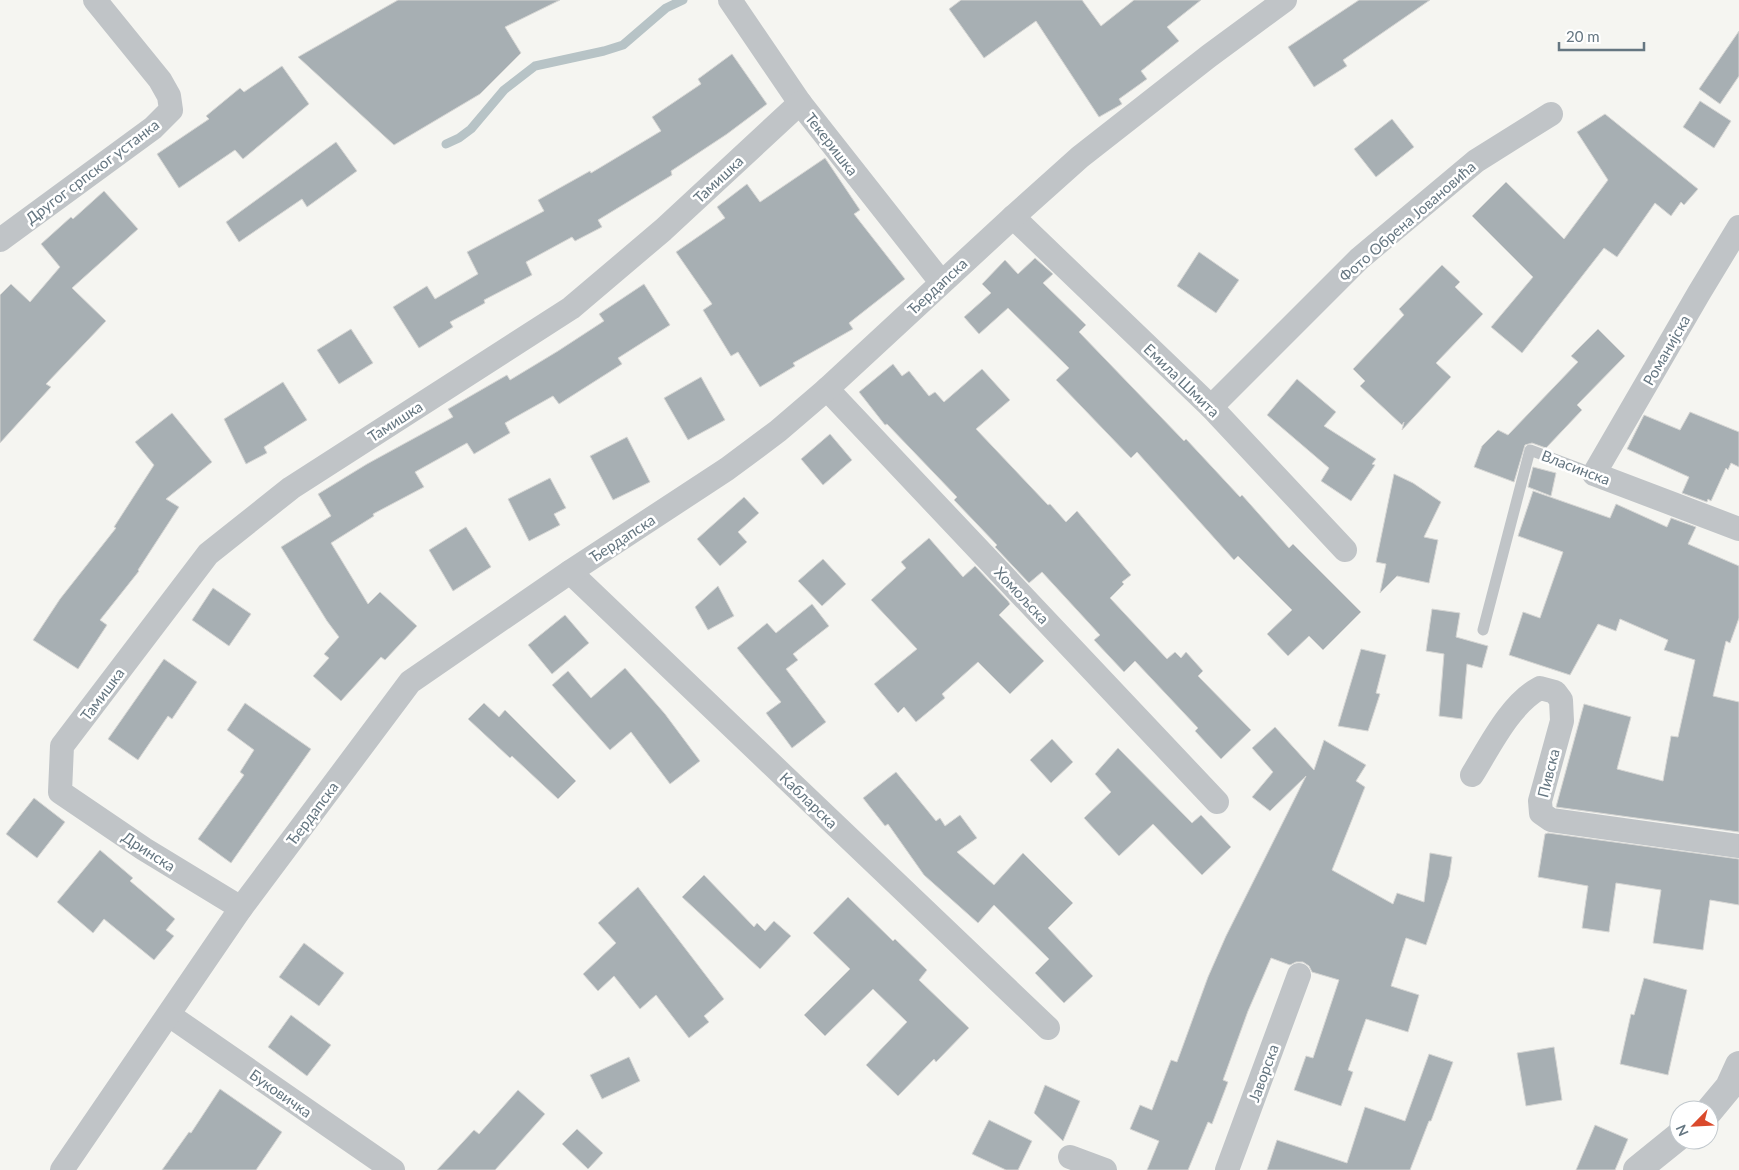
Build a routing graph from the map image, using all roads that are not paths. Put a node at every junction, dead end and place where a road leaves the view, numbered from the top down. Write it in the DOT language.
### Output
graph roads {
  1 [pos="95,0"];
  2 [pos="1285,0"];
  3 [pos="732,2"];
  4 [pos="800,103"];
  5 [pos="1551,114"];
  6 [pos="1013,217"];
  7 [pos="1739,227"];
  8 [pos="0,240"];
  9 [pos="941,282"];
  10 [pos="827,389"];
  11 [pos="1210,408"];
  12 [pos="1594,474"];
  13 [pos="1739,529"];
  14 [pos="1345,550"];
  15 [pos="570,572"];
  16 [pos="1483,630"];
  17 [pos="1472,774"];
  18 [pos="60,792"];
  19 [pos="1216,802"];
  20 [pos="1739,846"];
  21 [pos="241,908"];
  22 [pos="1299,975"];
  23 [pos="169,1015"];
  24 [pos="1048,1028"];
  25 [pos="1739,1065"];
  26 [pos="1718,1100"];
  27 [pos="1669,1144"];
  28 [pos="1070,1157"];
  29 [pos="62,1170"];
  30 [pos="393,1170"];
  31 [pos="1105,1170"];
  32 [pos="1227,1170"];
  33 [pos="1637,1170"];
  1 -- 8 [label="street, Другог српског устанка"];
  2 -- 6 [label="street, Ђердапска"];
  3 -- 4 [label="street, Текеришка"];
  4 -- 9 [label="street, Текеришка"];
  4 -- 18 [label="street, Тамишка"];
  5 -- 11 [label="street, Фото Обрена Јовановића"];
  6 -- 9 [label="street, Ђердапска"];
  6 -- 11 [label="street, Емила Шмита"];
  7 -- 12 [label="street, Романијска"];
  9 -- 10 [label="street, Ђердапска"];
  10 -- 15 [label="street, Ђердапска"];
  10 -- 19 [label="street, Хомољска"];
  11 -- 14 [label="street, Емила Шмита"];
  12 -- 13 [label="street, Власинска"];
  12 -- 16 [label="lane, Власинска"];
  15 -- 21 [label="street, Ђердапска"];
  15 -- 24 [label="street, Кабларска"];
  17 -- 20 [label="street, Пивска"];
  18 -- 21 [label="street, Дринска"];
  21 -- 23 [label="street, Ђердапска"];
  22 -- 32 [label="street, Јаворска"];
  23 -- 29 [label="street, Ђердапска"];
  23 -- 30 [label="street, Буковичка"];
  25 -- 26 [label="street"];
  27 -- 33 [label="street"];
  28 -- 31 [label="street"];
}
